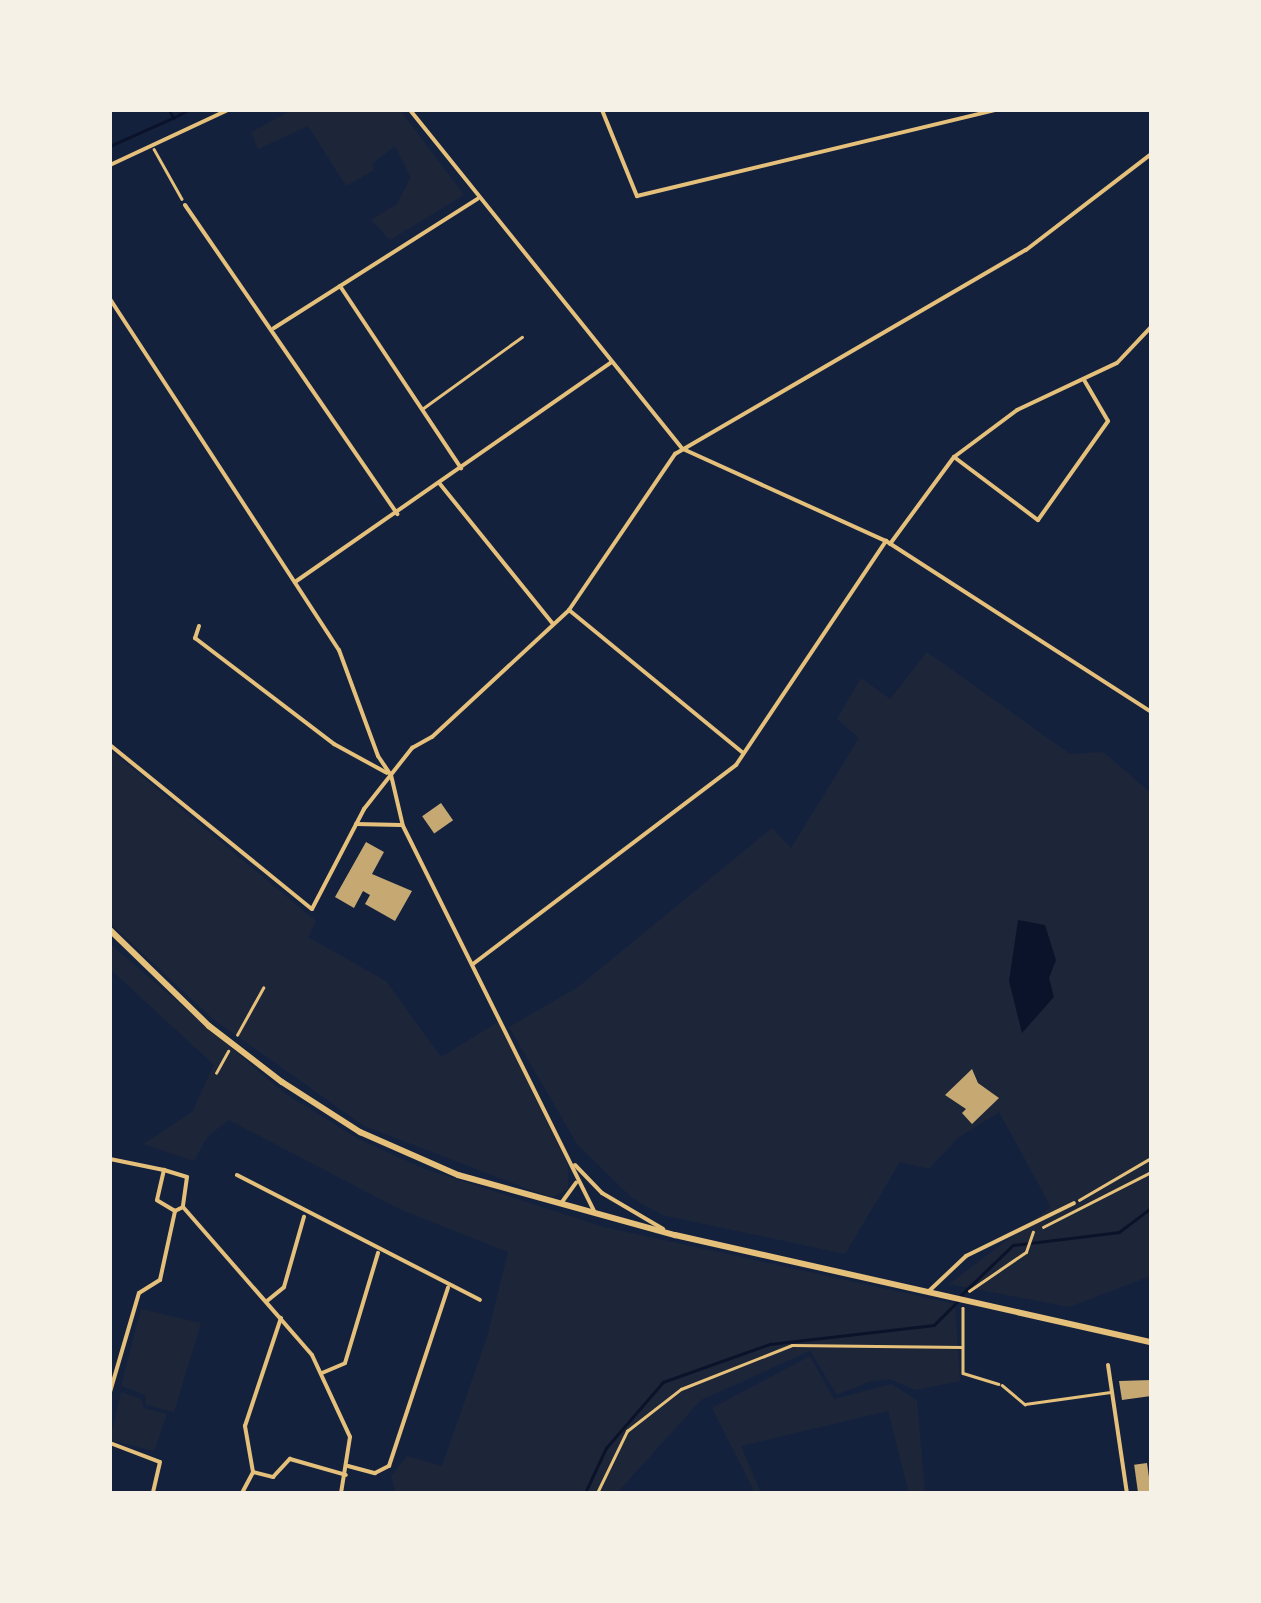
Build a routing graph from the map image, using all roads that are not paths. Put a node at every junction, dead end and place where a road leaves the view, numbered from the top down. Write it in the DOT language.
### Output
graph roads {
  1 [pos="228,110"];
  2 [pos="410,110"];
  3 [pos="602,110"];
  4 [pos="996,110"];
  5 [pos="1151,154"];
  6 [pos="110,165"];
  7 [pos="477,198"];
  8 [pos="186,205"];
  9 [pos="340,286"];
  10 [pos="110,300"];
  11 [pos="1151,320"];
  12 [pos="274,328"];
  13 [pos="1151,328"];
  14 [pos="522,338"];
  15 [pos="611,362"];
  16 [pos="1083,378"];
  17 [pos="422,410"];
  18 [pos="683,449"];
  19 [pos="954,457"];
  20 [pos="461,468"];
  21 [pos="440,484"];
  22 [pos="396,514"];
  23 [pos="888,542"];
  24 [pos="295,582"];
  25 [pos="569,610"];
  26 [pos="553,624"];
  27 [pos="200,626"];
  28 [pos="1151,712"];
  29 [pos="110,744"];
  30 [pos="745,754"];
  31 [pos="392,775"];
  32 [pos="356,824"];
  33 [pos="403,826"];
  34 [pos="110,930"];
  35 [pos="473,964"];
  36 [pos="110,1160"];
  37 [pos="572,1161"];
  38 [pos="164,1170"];
  39 [pos="236,1174"];
  40 [pos="576,1178"];
  41 [pos="544,1202"];
  42 [pos="1074,1203"];
  43 [pos="183,1207"];
  44 [pos="175,1212"];
  45 [pos="304,1215"];
  46 [pos="606,1218"];
  47 [pos="674,1235"];
  48 [pos="378,1253"];
  49 [pos="448,1287"];
  50 [pos="929,1291"];
  51 [pos="480,1300"];
  52 [pos="267,1302"];
  53 [pos="281,1318"];
  54 [pos="1151,1342"];
  55 [pos="1108,1364"];
  56 [pos="322,1374"];
  57 [pos="1002,1385"];
  58 [pos="110,1392"];
  59 [pos="1112,1392"];
  60 [pos="110,1444"];
  61 [pos="348,1466"];
  62 [pos="253,1472"];
  63 [pos="346,1474"];
  64 [pos="153,1493"];
  65 [pos="242,1493"];
  66 [pos="341,1493"];
  67 [pos="1127,1493"];
  1 -- 6 [label="street"];
  2 -- 7 [label="street"];
  3 -- 4 [label="street"];
  5 -- 18 [label="street"];
  7 -- 9 [label="street"];
  7 -- 15 [label="street"];
  8 -- 12 [label="street"];
  9 -- 12 [label="street"];
  9 -- 17 [label="street"];
  10 -- 24 [label="street"];
  11 -- 13 [label="street"];
  12 -- 22 [label="street"];
  13 -- 16 [label="street"];
  14 -- 17 [label="lane"];
  15 -- 18 [label="street"];
  15 -- 20 [label="street"];
  16 -- 19 [label="street"];
  16 -- 19 [label="street"];
  17 -- 20 [label="street"];
  18 -- 23 [label="street"];
  18 -- 25 [label="street"];
  19 -- 23 [label="street"];
  20 -- 21 [label="street"];
  21 -- 22 [label="street"];
  21 -- 26 [label="street"];
  22 -- 24 [label="street"];
  23 -- 28 [label="street"];
  23 -- 30 [label="street"];
  24 -- 31 [label="street"];
  25 -- 26 [label="street"];
  25 -- 30 [label="street"];
  26 -- 31 [label="street"];
  27 -- 31 [label="street"];
  29 -- 32 [label="street"];
  30 -- 35 [label="street"];
  31 -- 32 [label="street"];
  31 -- 33 [label="street"];
  32 -- 33 [label="street"];
  33 -- 35 [label="street"];
  34 -- 41 [label="main road"];
  35 -- 37 [label="street"];
  36 -- 38 [label="street"];
  37 -- 40 [label="street"];
  37 -- 47 [label="street"];
  38 -- 43 [label="street"];
  38 -- 44 [label="street"];
  39 -- 45 [label="street"];
  40 -- 41 [label="street"];
  40 -- 46 [label="street"];
  41 -- 46 [label="main road"];
  42 -- 50 [label="street"];
  43 -- 44 [label="street"];
  43 -- 52 [label="street"];
  44 -- 58 [label="street"];
  45 -- 48 [label="street"];
  45 -- 52 [label="street"];
  46 -- 47 [label="main road"];
  47 -- 50 [label="main road"];
  48 -- 49 [label="street"];
  48 -- 56 [label="street"];
  49 -- 51 [label="street"];
  49 -- 61 [label="street"];
  50 -- 54 [label="main road"];
  52 -- 53 [label="street"];
  53 -- 56 [label="street"];
  53 -- 62 [label="street"];
  55 -- 59 [label="street"];
  56 -- 61 [label="street"];
  57 -- 59 [label="lane"];
  59 -- 67 [label="street"];
  60 -- 64 [label="street"];
  61 -- 63 [label="street"];
  62 -- 63 [label="street"];
  62 -- 65 [label="street"];
  63 -- 66 [label="street"];
}
